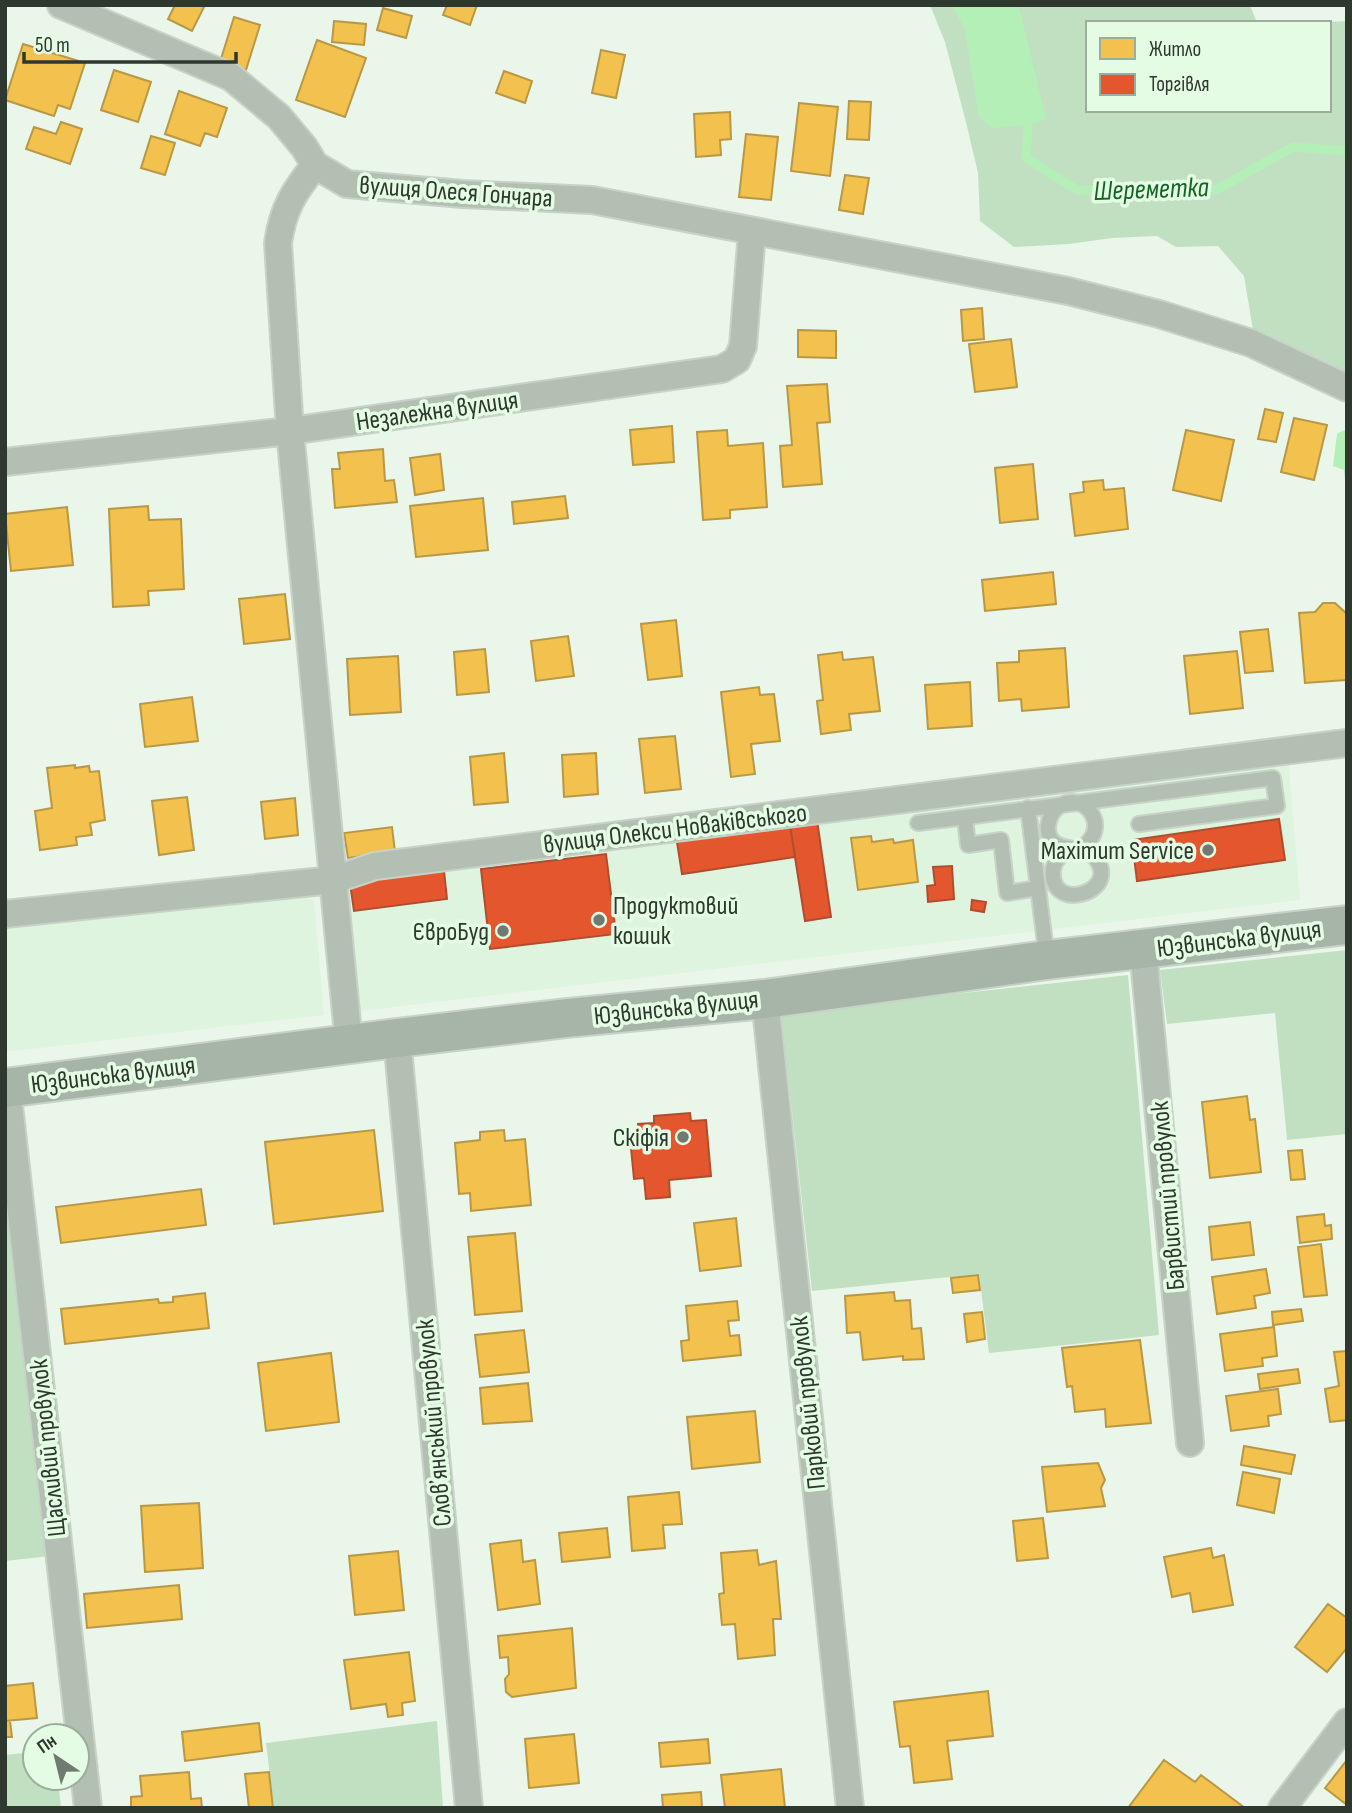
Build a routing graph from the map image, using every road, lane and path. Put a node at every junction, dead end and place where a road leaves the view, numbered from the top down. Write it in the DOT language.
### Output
graph roads {
  1 [pos="61,5"];
  2 [pos="315,165"];
  3 [pos="752,231"];
  4 [pos="1347,388"];
  5 [pos="290,431"];
  6 [pos="5,463"];
  7 [pos="1347,743"];
  8 [pos="1068,803"];
  9 [pos="1028,808"];
  10 [pos="965,817"];
  11 [pos="918,823"];
  12 [pos="1139,824"];
  13 [pos="333,880"];
  14 [pos="1038,888"];
  15 [pos="5,914"];
  16 [pos="1347,925"];
  17 [pos="1143,949"];
  18 [pos="1047,960"];
  19 [pos="765,999"];
  20 [pos="397,1038"];
  21 [pos="349,1044"];
  22 [pos="6,1088"];
  23 [pos="1190,1443"];
  24 [pos="1347,1722"];
  25 [pos="88,1808"];
  26 [pos="469,1808"];
  27 [pos="850,1808"];
  28 [pos="1282,1808"];
  1 -- 2 [label="street, вулиця Олеся Гончара"];
  2 -- 3 [label="street, вулиця Олеся Гончара"];
  2 -- 5 [label="street"];
  3 -- 4 [label="street, вулиця Олеся Гончара"];
  3 -- 5 [label="street, Незалежна вулиця"];
  5 -- 6 [label="street, Незалежна вулиця"];
  5 -- 13 [label="street"];
  7 -- 13 [label="street, вулиця Олекси Новаківського"];
  8 -- 8 [label="lane"];
  8 -- 9 [label="lane"];
  8 -- 12 [label="lane"];
  9 -- 10 [label="lane"];
  9 -- 14 [label="lane"];
  10 -- 11 [label="lane"];
  10 -- 14 [label="lane"];
  13 -- 15 [label="street, вулиця Олекси Новаківського"];
  13 -- 21 [label="street"];
  14 -- 18 [label="lane"];
  16 -- 17 [label="main road, Юзвинська вулиця"];
  17 -- 18 [label="main road, Юзвинська вулиця"];
  17 -- 23 [label="street, Барвистий провулок"];
  18 -- 19 [label="main road, Юзвинська вулиця"];
  19 -- 20 [label="main road, Юзвинська вулиця"];
  19 -- 27 [label="street, Парковий провулок"];
  20 -- 21 [label="main road, Юзвинська вулиця"];
  20 -- 26 [label="street, Словʼянський провулок"];
  21 -- 22 [label="main road, Юзвинська вулиця"];
  22 -- 25 [label="street, Щасливий провулок"];
  24 -- 28 [label="street"];
}
